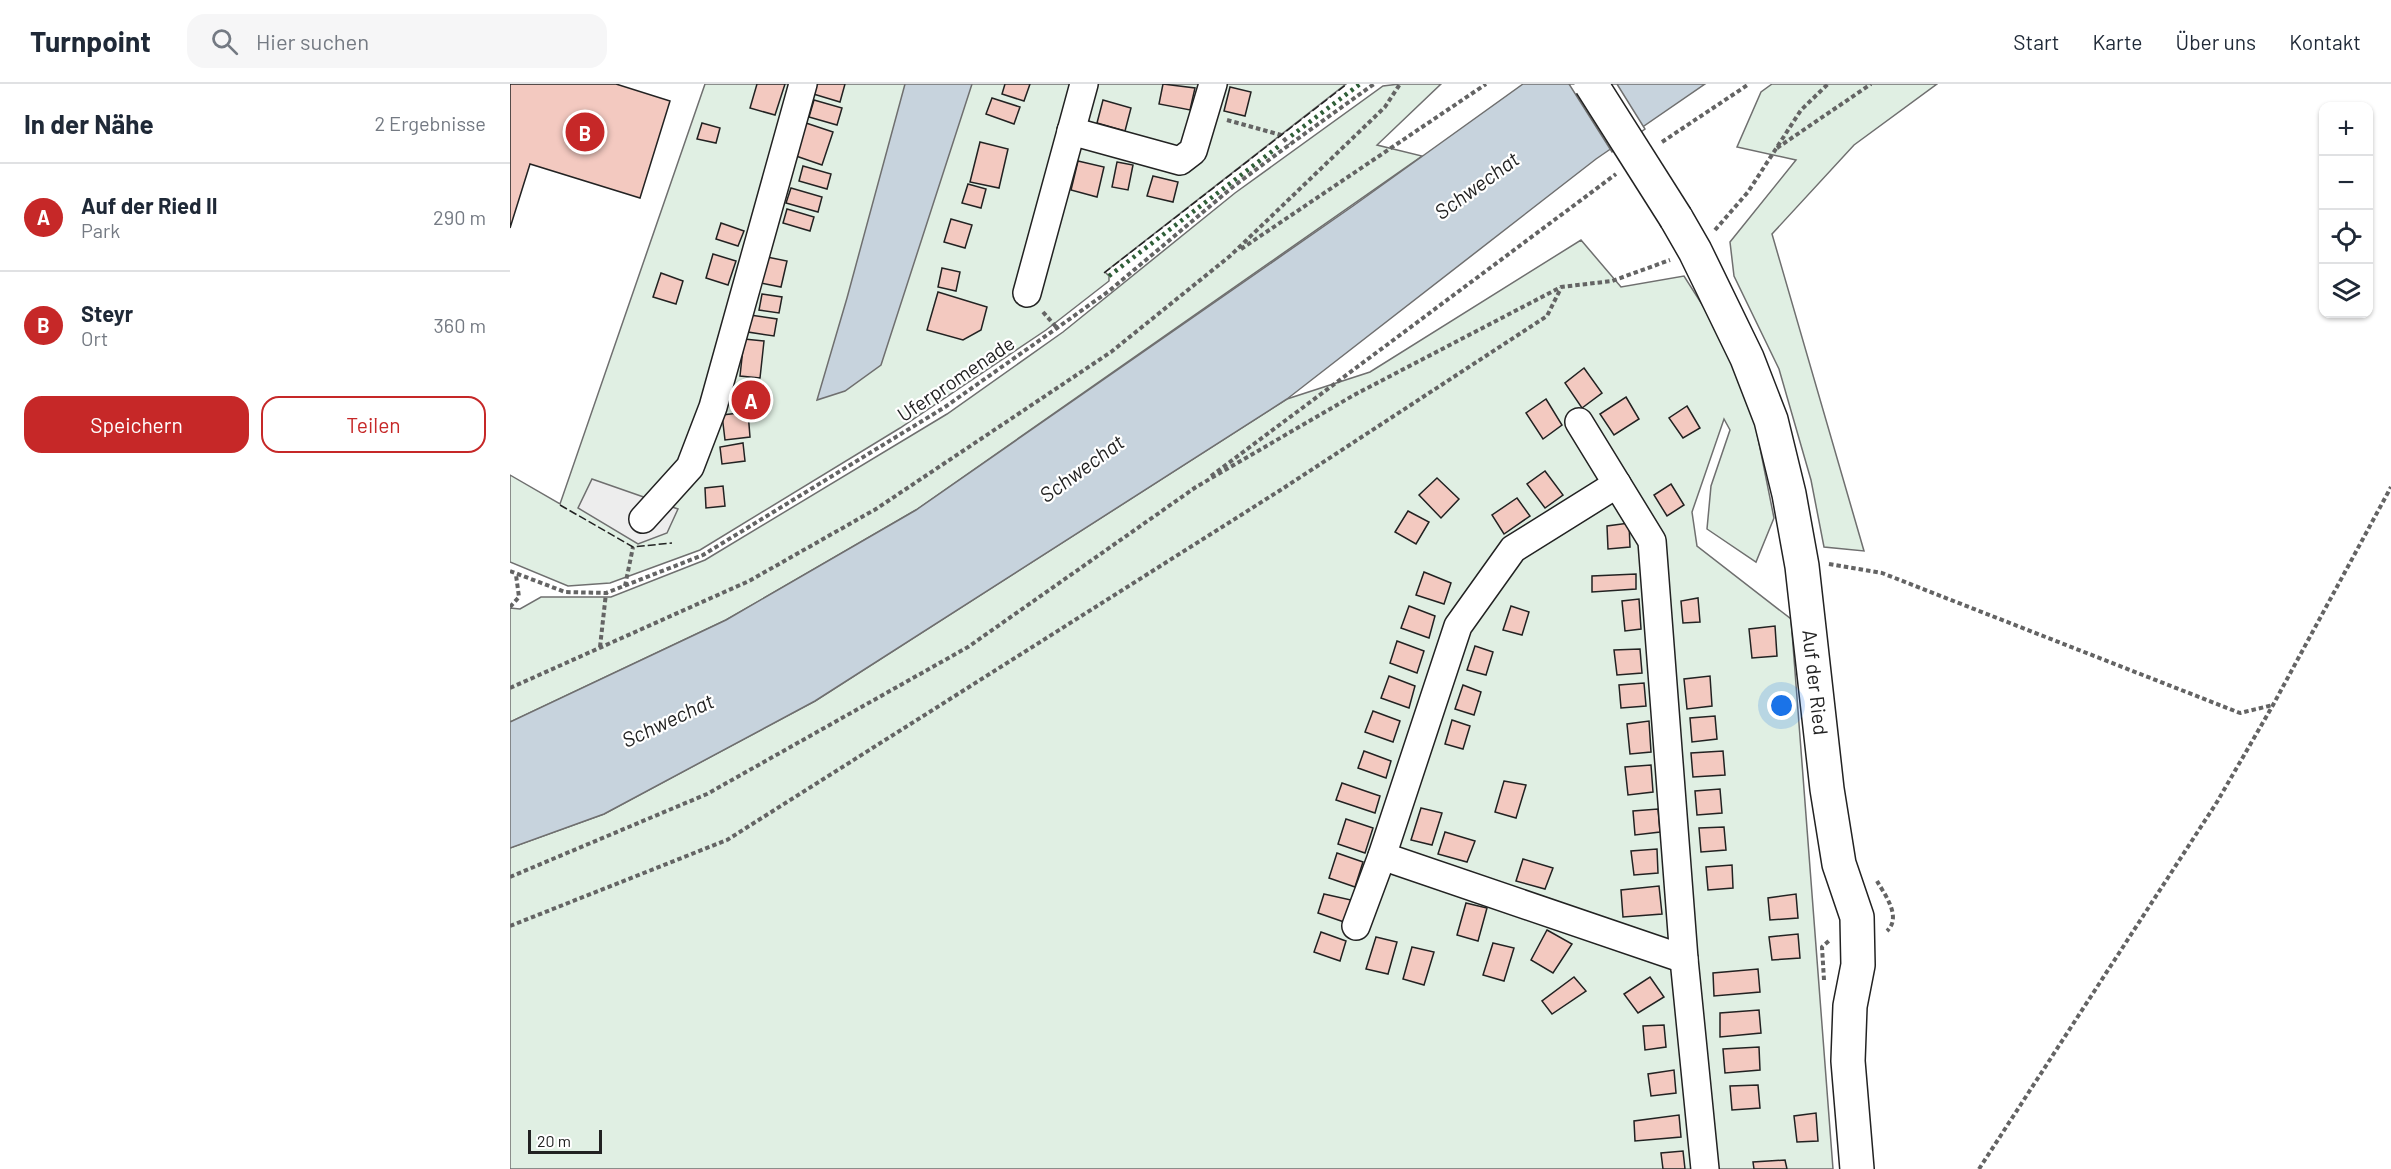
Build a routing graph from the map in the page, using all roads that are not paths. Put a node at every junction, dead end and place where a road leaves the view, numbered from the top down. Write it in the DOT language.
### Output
graph roads {
  1 [pos="803,84"];
  2 [pos="1084,84"];
  3 [pos="1213,84"];
  4 [pos="1591,84"];
  5 [pos="1071,131"];
  6 [pos="1027,293"];
  7 [pos="1579,422"];
  8 [pos="1617,484"];
  9 [pos="643,519"];
  10 [pos="1382,856"];
  11 [pos="1356,926"];
  12 [pos="1684,959"];
  13 [pos="1705,1169"];
  14 [pos="1857,1169"];
  1 -- 9 [label="street"];
  2 -- 5 [label="street"];
  3 -- 5 [label="street"];
  4 -- 14 [label="main road, Auf der Ried, bridge"];
  5 -- 6 [label="street"];
  7 -- 8 [label="street"];
  8 -- 10 [label="street"];
  8 -- 12 [label="street"];
  10 -- 11 [label="street"];
  10 -- 12 [label="street"];
  12 -- 13 [label="street"];
}
